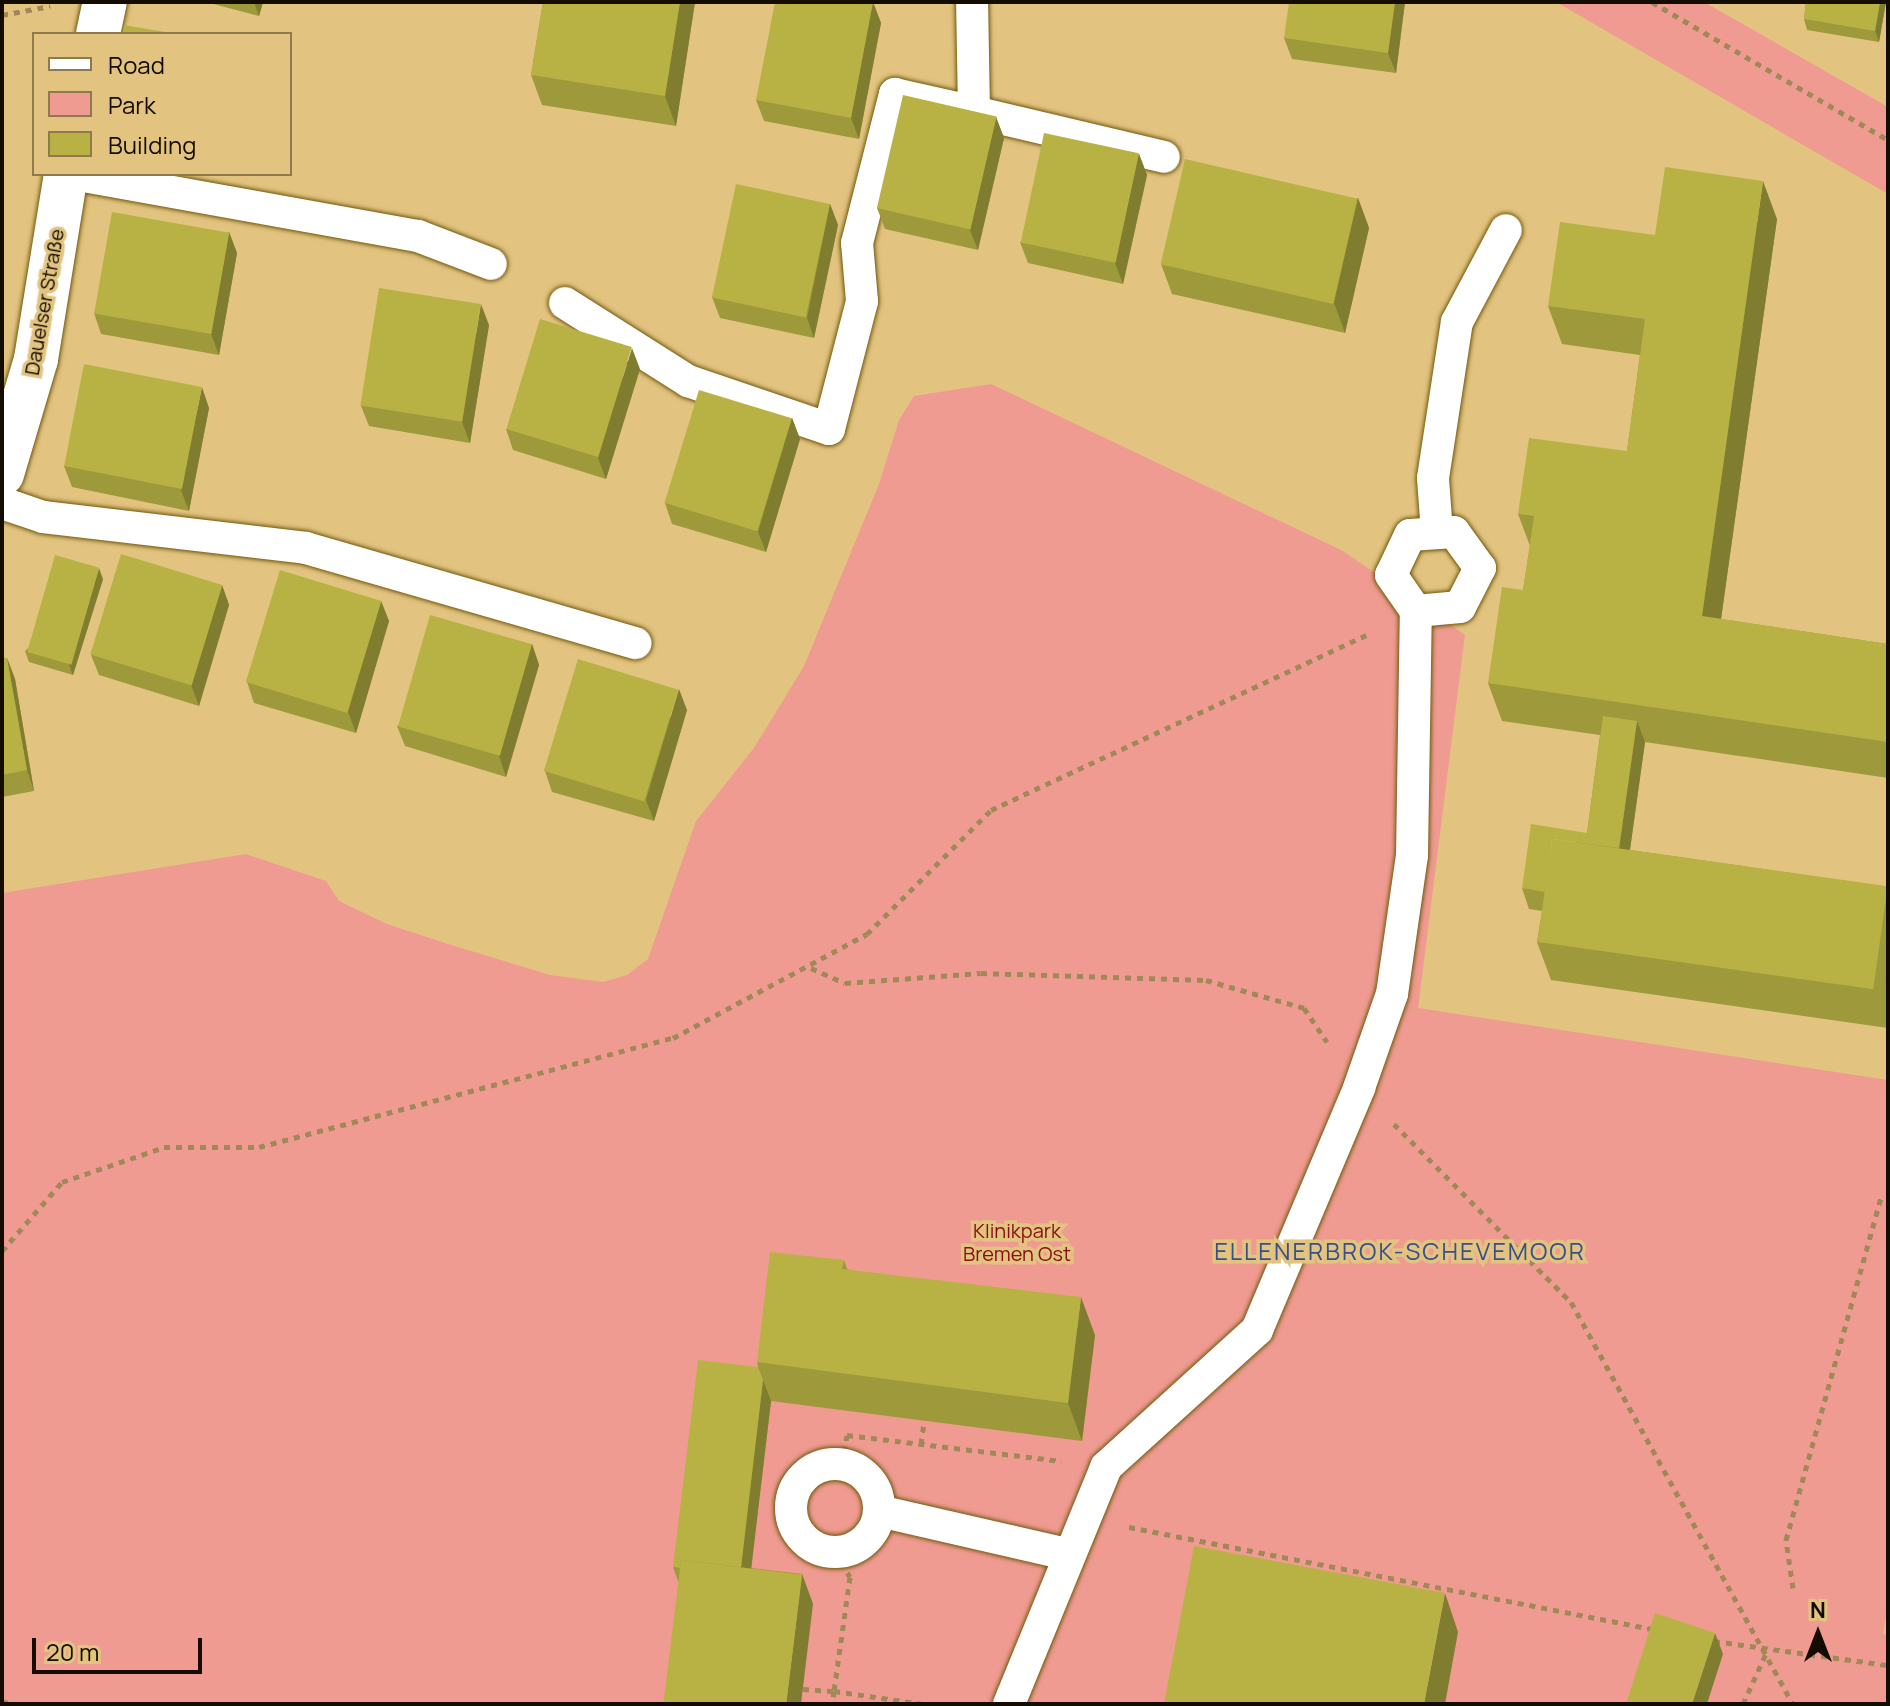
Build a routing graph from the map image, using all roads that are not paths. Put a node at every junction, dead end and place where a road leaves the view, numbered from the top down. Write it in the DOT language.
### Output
graph roads {
  1 [pos="105,2"];
  2 [pos="972,2"];
  3 [pos="98,32"];
  4 [pos="974,112"];
  5 [pos="1164,157"];
  6 [pos="66,176"];
  7 [pos="84,176"];
  8 [pos="1506,230"];
  9 [pos="491,264"];
  10 [pos="565,303"];
  11 [pos="2,474"];
  12 [pos="2,503"];
  13 [pos="1437,533"];
  14 [pos="1416,611"];
  15 [pos="636,643"];
  16 [pos="879,1511"];
  17 [pos="1067,1554"];
  18 [pos="1009,1704"];
  1 -- 3 [label="street"];
  2 -- 4 [label="lane"];
  4 -- 5 [label="lane"];
  4 -- 10 [label="lane"];
  6 -- 11 [label="street, Dauelser Straße"];
  7 -- 9 [label="lane"];
  8 -- 13 [label="lane"];
  12 -- 15 [label="lane"];
  13 -- 14 [label="lane"];
  13 -- 14 [label="lane"];
  14 -- 17 [label="lane"];
  16 -- 16 [label="lane"];
  16 -- 17 [label="lane"];
  17 -- 18 [label="lane"];
}
